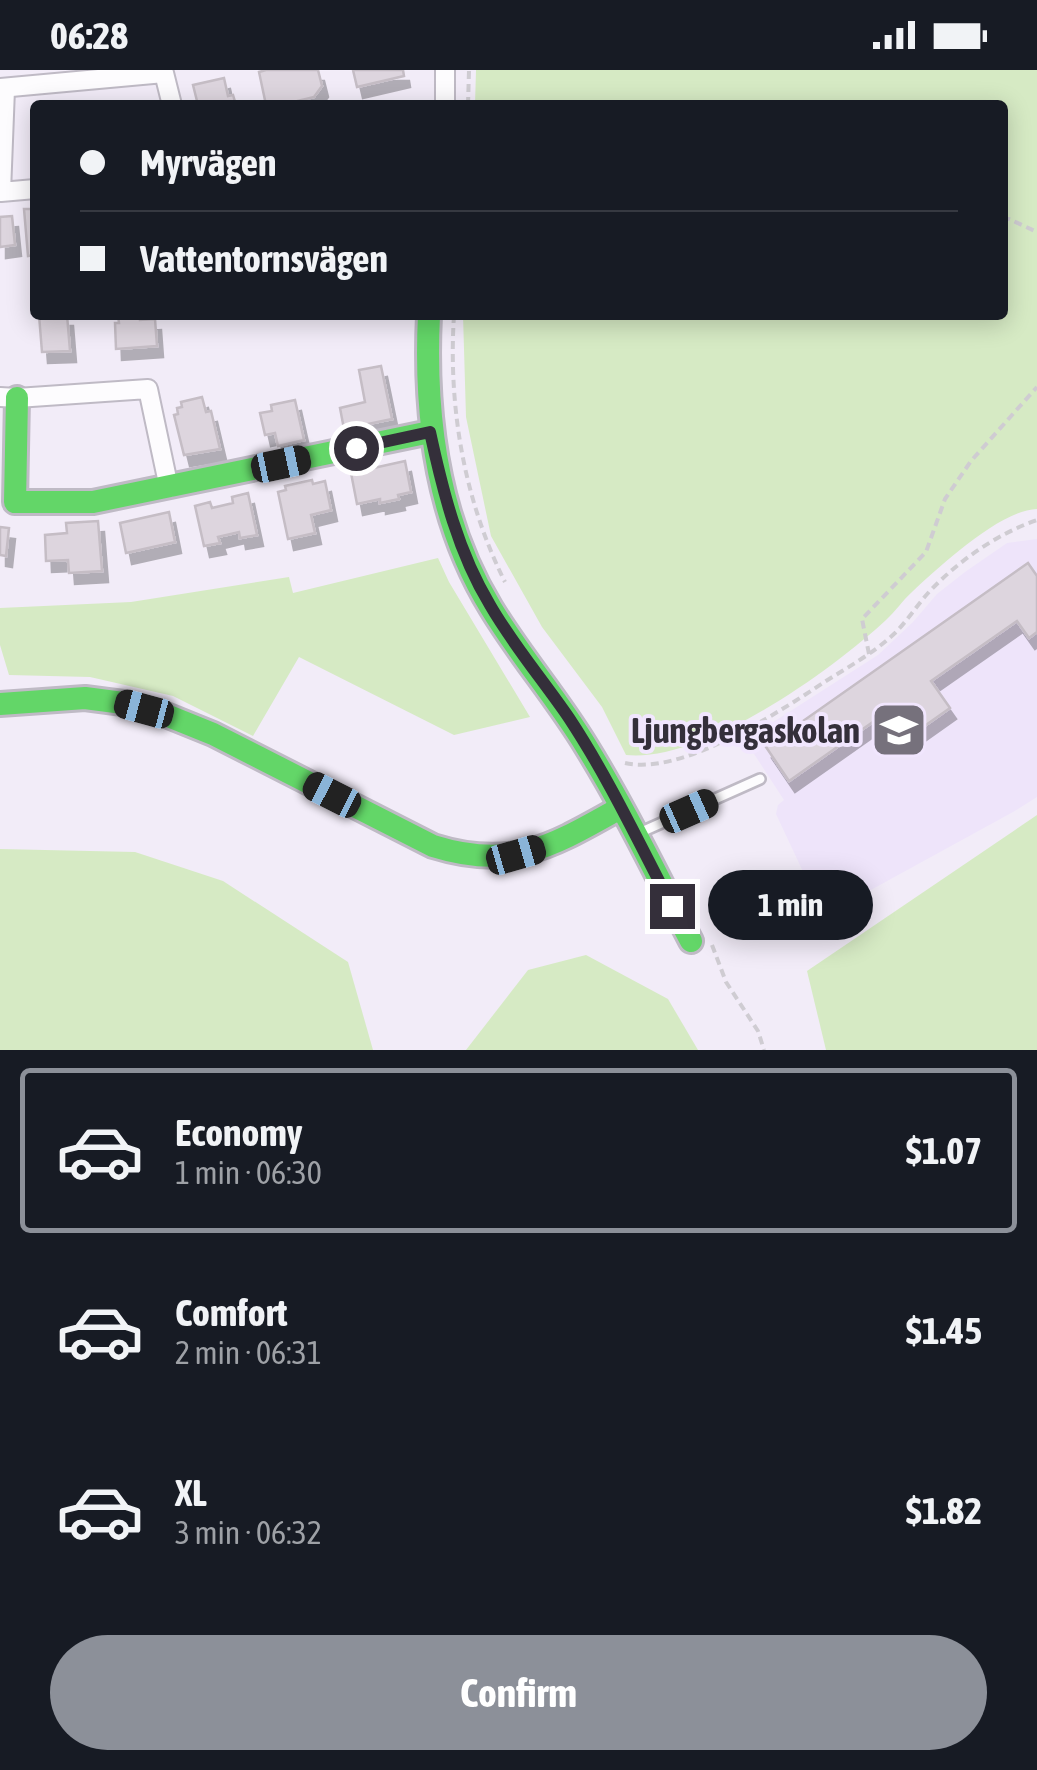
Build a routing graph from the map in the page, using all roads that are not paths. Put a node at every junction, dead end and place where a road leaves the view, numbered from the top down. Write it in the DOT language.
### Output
graph roads {
  1 [pos="445,70"];
  2 [pos="3,88"];
  3 [pos="171,100"];
  4 [pos="444,100"];
  5 [pos="30,189"];
  6 [pos="429,320"];
  7 [pos="9,397"];
  8 [pos="430,432"];
  9 [pos="169,488"];
  10 [pos="0,704"];
  11 [pos="760,779"];
  12 [pos="620,808"];
  13 [pos="635,836"];
  14 [pos="699,938"];
  1 -- 4 [label="street"];
  2 -- 3 [label="street"];
  2 -- 5 [label="street"];
  6 -- 8 [label="street"];
  7 -- 9 [label="street"];
  7 -- 9 [label="street"];
  8 -- 9 [label="street"];
  8 -- 12 [label="street"];
  10 -- 12 [label="street"];
  11 -- 13 [label="lane"];
  12 -- 13 [label="street"];
  13 -- 14 [label="street"];
}
